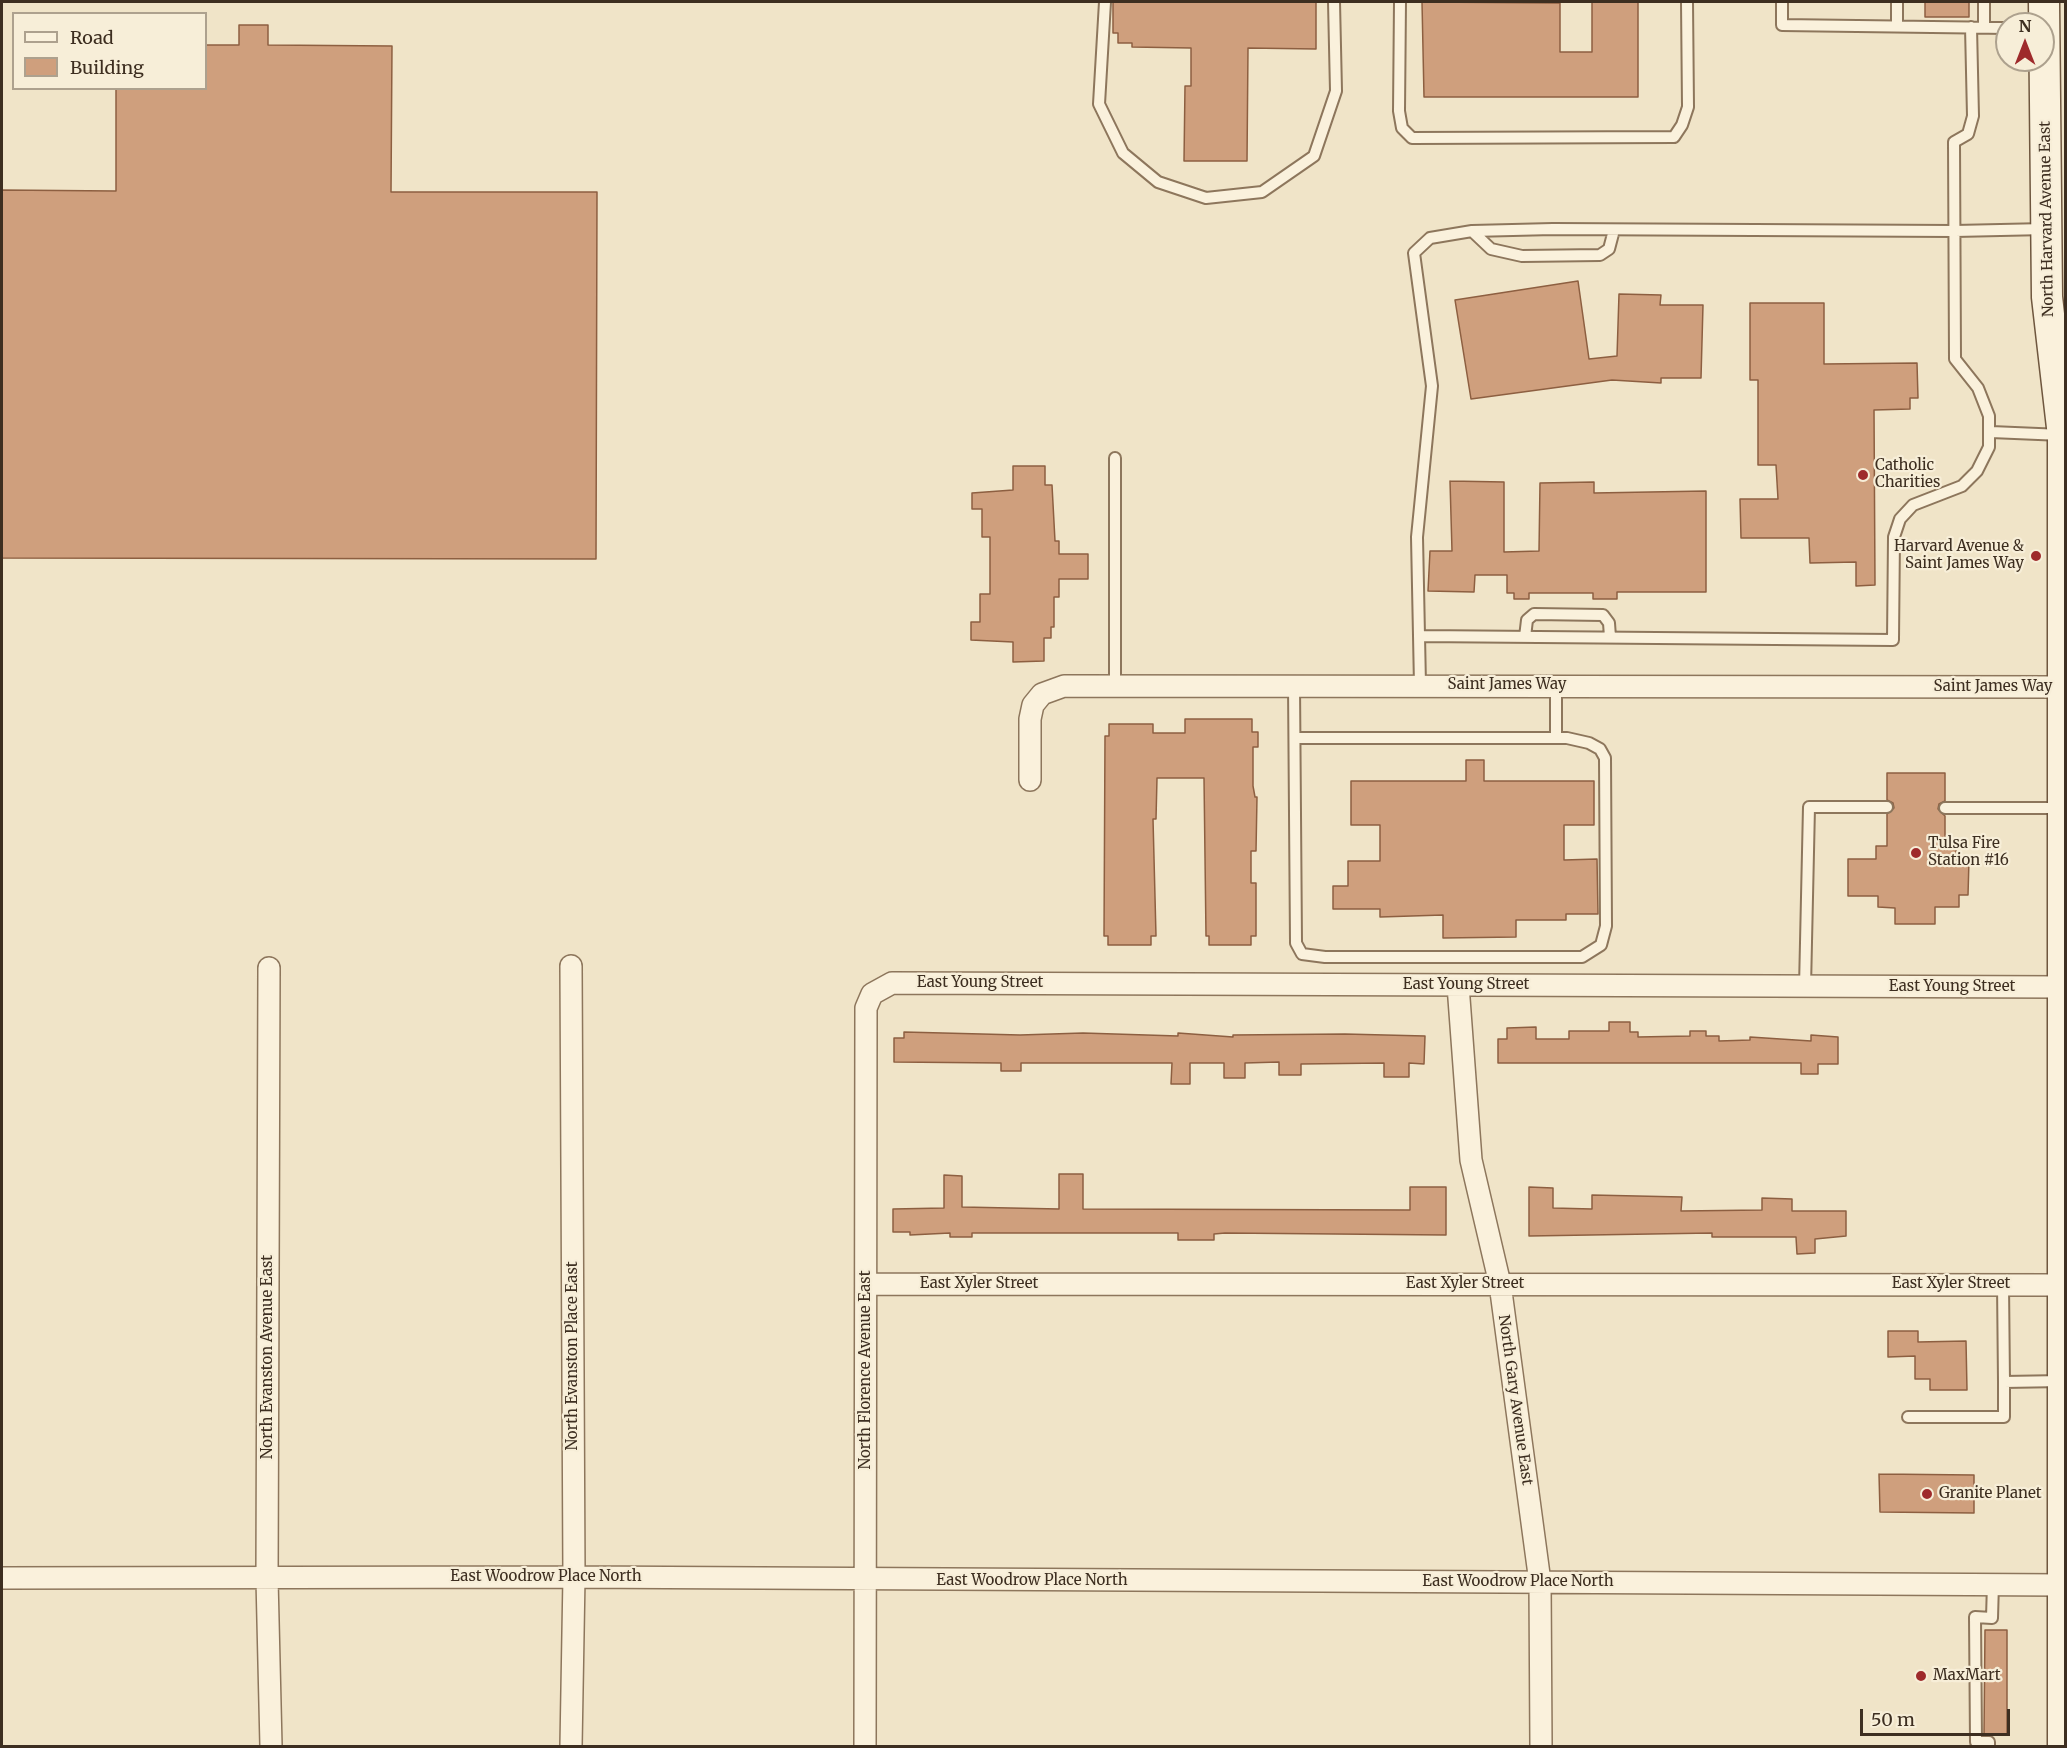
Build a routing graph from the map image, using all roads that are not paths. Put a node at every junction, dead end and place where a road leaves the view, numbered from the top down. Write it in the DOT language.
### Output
graph roads {
  1 [pos="1105,2"];
  2 [pos="1334,2"];
  3 [pos="1400,2"];
  4 [pos="1687,2"];
  5 [pos="1782,2"];
  6 [pos="1897,2"];
  7 [pos="1984,2"];
  8 [pos="1897,26"];
  9 [pos="1971,27"];
  10 [pos="1984,27"];
  11 [pos="1995,27"];
  12 [pos="2045,72"];
  13 [pos="2046,229"];
  14 [pos="1614,230"];
  15 [pos="1472,231"];
  16 [pos="1955,231"];
  17 [pos="2064,423"];
  18 [pos="1991,432"];
  19 [pos="1115,458"];
  20 [pos="2064,566"];
  21 [pos="1420,636"];
  22 [pos="1525,637"];
  23 [pos="1610,637"];
  24 [pos="1294,685"];
  25 [pos="1420,685"];
  26 [pos="1556,685"];
  27 [pos="1115,686"];
  28 [pos="2063,687"];
  29 [pos="1295,738"];
  30 [pos="1556,738"];
  31 [pos="2064,750"];
  32 [pos="1030,780"];
  33 [pos="1887,807"];
  34 [pos="1945,808"];
  35 [pos="2063,808"];
  36 [pos="2064,922"];
  37 [pos="571,966"];
  38 [pos="269,968"];
  39 [pos="1458,985"];
  40 [pos="1805,987"];
  41 [pos="2063,987"];
  42 [pos="872,994"];
  43 [pos="2064,1132"];
  44 [pos="866,1284"];
  45 [pos="1500,1284"];
  46 [pos="2003,1284"];
  47 [pos="2063,1285"];
  48 [pos="2063,1381"];
  49 [pos="2004,1382"];
  50 [pos="1908,1417"];
  51 [pos="2064,1430"];
  52 [pos="574,1576"];
  53 [pos="2,1578"];
  54 [pos="267,1579"];
  55 [pos="864,1580"];
  56 [pos="1540,1582"];
  57 [pos="1993,1583"];
  58 [pos="2063,1585"];
  59 [pos="2064,1710"];
  60 [pos="271,1746"];
  61 [pos="571,1746"];
  62 [pos="865,1746"];
  63 [pos="1540,1746"];
  64 [pos="1989,1746"];
  65 [pos="2063,1746"];
  1 -- 2 [label="lane"];
  3 -- 4 [label="lane"];
  5 -- 8 [label="lane"];
  6 -- 8 [label="lane"];
  7 -- 10 [label="lane"];
  8 -- 9 [label="lane"];
  9 -- 10 [label="lane"];
  9 -- 16 [label="lane"];
  10 -- 11 [label="lane"];
  12 -- 13 [label="main road, North Harvard Avenue East"];
  13 -- 16 [label="lane"];
  13 -- 17 [label="main road, North Harvard Avenue East"];
  14 -- 15 [label="lane"];
  14 -- 15 [label="lane"];
  14 -- 16 [label="lane"];
  15 -- 21 [label="lane"];
  16 -- 18 [label="lane"];
  17 -- 18 [label="lane"];
  17 -- 20 [label="main road, North Harvard Avenue East"];
  18 -- 23 [label="lane"];
  19 -- 27 [label="lane"];
  20 -- 28 [label="main road, North Harvard Avenue East"];
  21 -- 22 [label="lane"];
  21 -- 25 [label="lane"];
  22 -- 23 [label="lane"];
  22 -- 23 [label="lane"];
  24 -- 25 [label="street, Saint James Way"];
  24 -- 27 [label="street, Saint James Way"];
  24 -- 29 [label="lane"];
  25 -- 26 [label="street, Saint James Way"];
  26 -- 28 [label="street, Saint James Way"];
  26 -- 30 [label="lane"];
  27 -- 32 [label="street, Saint James Way"];
  28 -- 31 [label="main road, North Harvard Avenue East"];
  29 -- 30 [label="lane"];
  29 -- 30 [label="lane"];
  31 -- 35 [label="main road, North Harvard Avenue East"];
  33 -- 40 [label="lane"];
  34 -- 35 [label="lane"];
  35 -- 36 [label="main road, North Harvard Avenue East"];
  36 -- 41 [label="main road, North Harvard Avenue East"];
  37 -- 52 [label="street, North Evanston Place East"];
  38 -- 54 [label="street, North Evanston Avenue East"];
  39 -- 40 [label="street, East Young Street"];
  39 -- 42 [label="street, East Young Street"];
  39 -- 45 [label="street, North Gary Avenue East"];
  40 -- 41 [label="street, East Young Street"];
  41 -- 43 [label="main road, North Harvard Avenue East"];
  42 -- 44 [label="street, North Florence Avenue East"];
  43 -- 47 [label="main road, North Harvard Avenue East"];
  44 -- 45 [label="street, East Xyler Street"];
  44 -- 55 [label="street, North Florence Avenue East"];
  45 -- 46 [label="street, East Xyler Street"];
  45 -- 56 [label="street, North Gary Avenue East"];
  46 -- 47 [label="street, East Xyler Street"];
  46 -- 49 [label="lane"];
  47 -- 48 [label="main road, North Harvard Avenue East"];
  48 -- 49 [label="lane"];
  48 -- 51 [label="main road, North Harvard Avenue East"];
  49 -- 50 [label="lane"];
  51 -- 58 [label="main road, North Harvard Avenue East"];
  52 -- 54 [label="street, East Woodrow Place North"];
  52 -- 55 [label="street, East Woodrow Place North"];
  52 -- 61 [label="street, North Evanston Place East"];
  53 -- 54 [label="street, East Woodrow Place North"];
  54 -- 60 [label="street, North Evanston Avenue East"];
  55 -- 56 [label="street, East Woodrow Place North"];
  55 -- 62 [label="street, North Florence Avenue East"];
  56 -- 57 [label="street, East Woodrow Place North"];
  56 -- 63 [label="street, North Gary Avenue East"];
  57 -- 58 [label="street, East Woodrow Place North"];
  57 -- 64 [label="lane"];
  58 -- 59 [label="main road, North Harvard Avenue East"];
  59 -- 65 [label="main road, North Harvard Avenue East"];
}
